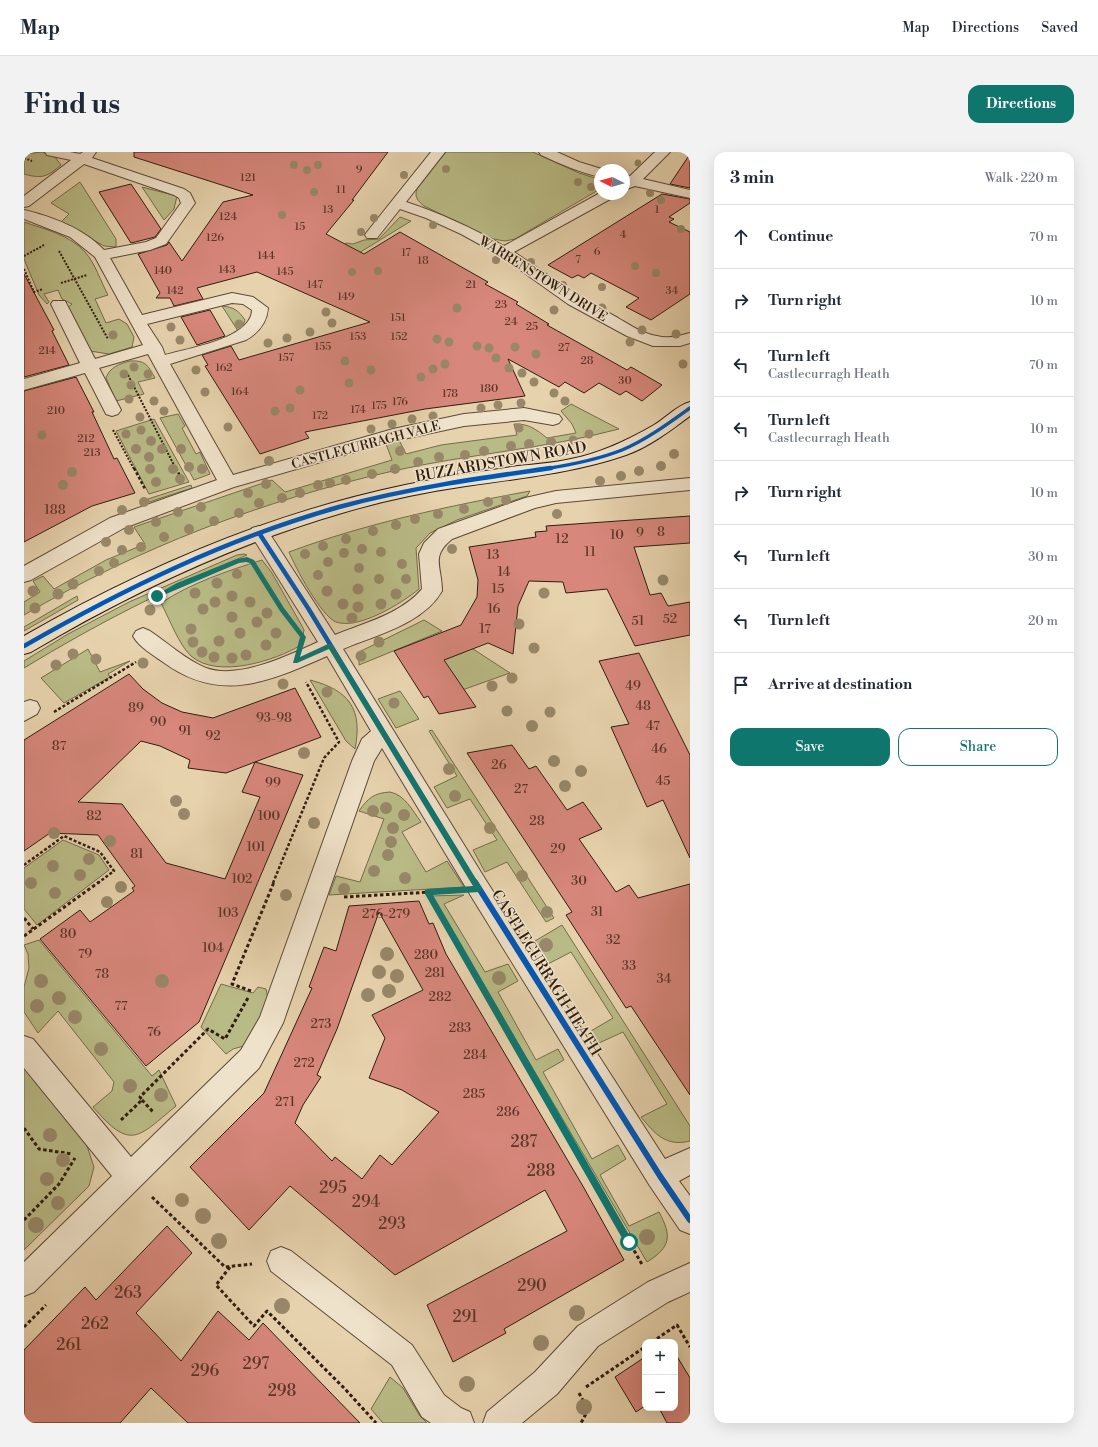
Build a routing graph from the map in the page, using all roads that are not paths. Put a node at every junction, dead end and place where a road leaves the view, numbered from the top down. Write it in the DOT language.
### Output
graph roads {
  1 [pos="52,152"];
  2 [pos="438,152"];
  3 [pos="546,152"];
  4 [pos="663,152"];
  5 [pos="88,155"];
  6 [pos="594,171"];
  7 [pos="630,180"];
  8 [pos="28,181"];
  9 [pos="630,183"];
  10 [pos="44,186"];
  11 [pos="690,194"];
  12 [pos="598,200"];
  13 [pos="24,203"];
  14 [pos="398,204"];
  15 [pos="24,214"];
  16 [pos="372,235"];
  17 [pos="504,252"];
  18 [pos="101,255"];
  19 [pos="59,304"];
  20 [pos="139,321"];
  21 [pos="690,338"];
  22 [pos="158,354"];
  23 [pos="90,366"];
  24 [pos="24,384"];
  25 [pos="690,408"];
  26 [pos="112,410"];
  27 [pos="553,419"];
  28 [pos="228,482"];
  29 [pos="690,484"];
  30 [pos="259,533"];
  31 [pos="24,575"];
  32 [pos="143,636"];
  33 [pos="330,645"];
  34 [pos="24,646"];
  35 [pos="383,733"];
  36 [pos="24,1048"];
  37 [pos="690,1161"];
  38 [pos="129,1176"];
  39 [pos="660,1176"];
  40 [pos="690,1220"];
  41 [pos="281,1261"];
  42 [pos="690,1277"];
  43 [pos="24,1282"];
  44 [pos="459,1423"];
  45 [pos="498,1423"];
  1 -- 5 [label="street"];
  2 -- 14 [label="street"];
  3 -- 6 [label="street"];
  4 -- 7 [label="street"];
  5 -- 10 [label="street"];
  5 -- 18 [label="street"];
  8 -- 10 [label="street"];
  9 -- 11 [label="street"];
  10 -- 13 [label="street"];
  12 -- 17 [label="street"];
  14 -- 16 [label="street"];
  14 -- 17 [label="street, WARRENSTOWN DRIVE"];
  15 -- 18 [label="street"];
  17 -- 21 [label="street, WARRENSTOWN DRIVE"];
  18 -- 20 [label="street"];
  19 -- 23 [label="street"];
  20 -- 22 [label="street"];
  20 -- 22 [label="street"];
  22 -- 23 [label="street"];
  22 -- 28 [label="street"];
  23 -- 24 [label="street"];
  23 -- 26 [label="street"];
  25 -- 30 [label="street, BUZZARDSTOWN ROAD"];
  27 -- 28 [label="street, CASTLECURRAGH VALE"];
  28 -- 31 [label="street, CASTLECURRAGH VALE"];
  29 -- 33 [label="street"];
  30 -- 33 [label="street, CASTLECURRAGH HEATH"];
  30 -- 34 [label="street, BUZZARDSTOWN ROAD"];
  32 -- 33 [label="street"];
  33 -- 35 [label="street, CASTLECURRAGH HEATH"];
  35 -- 38 [label="street"];
  35 -- 39 [label="street, CASTLECURRAGH HEATH"];
  36 -- 38 [label="street"];
  37 -- 39 [label="street"];
  38 -- 43 [label="street"];
  39 -- 40 [label="street, CASTLECURRAGH HEATH"];
  41 -- 44 [label="street"];
  42 -- 45 [label="street"];
}
